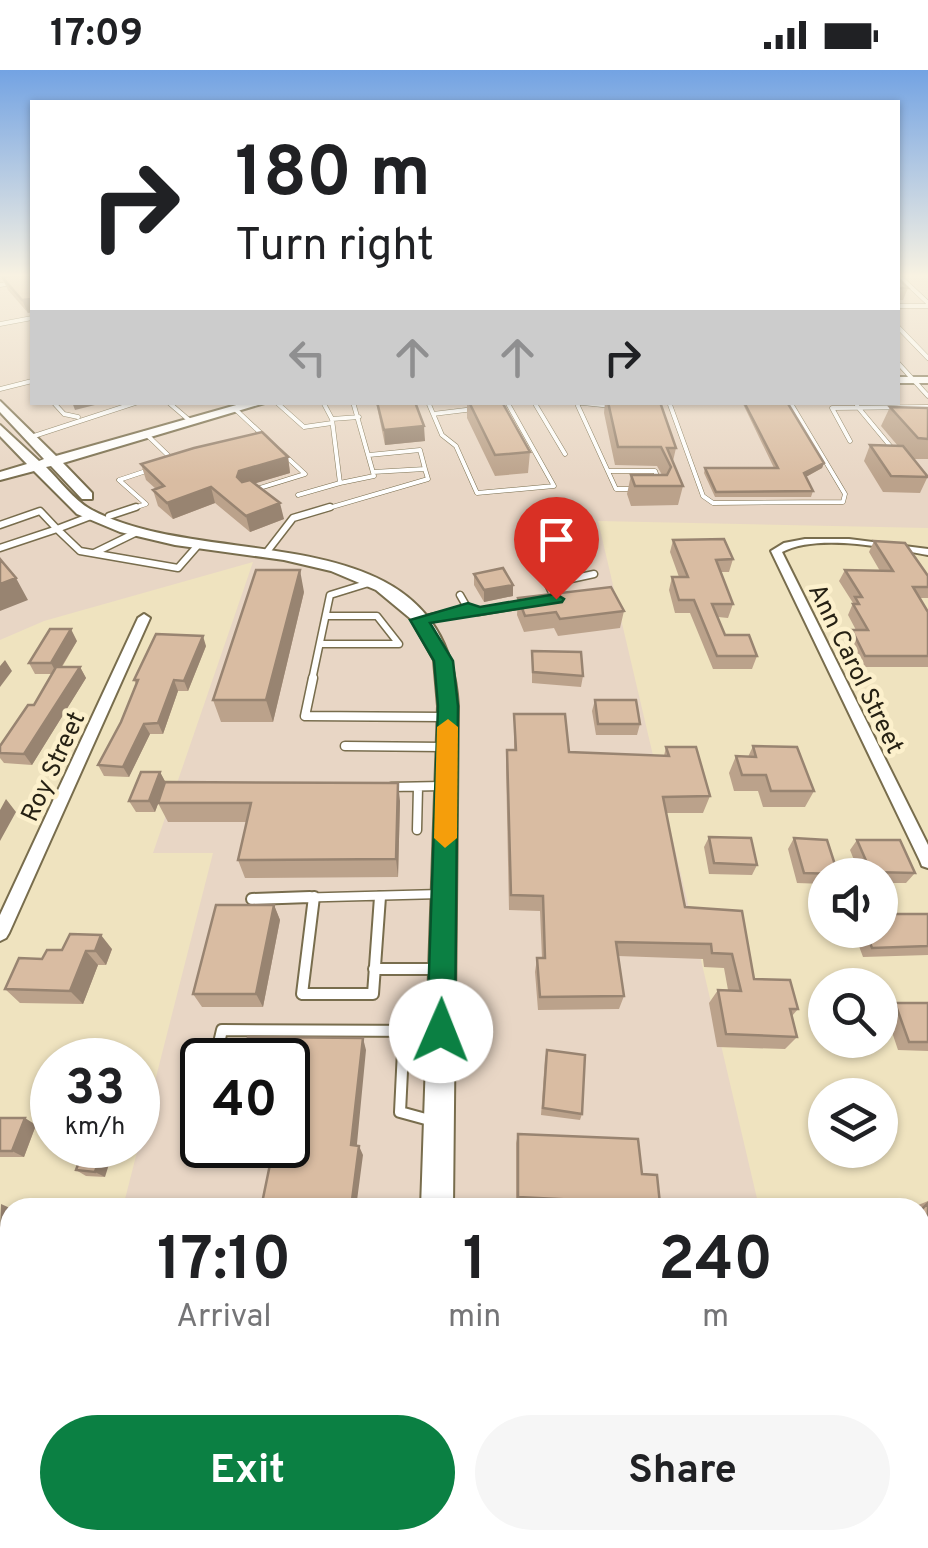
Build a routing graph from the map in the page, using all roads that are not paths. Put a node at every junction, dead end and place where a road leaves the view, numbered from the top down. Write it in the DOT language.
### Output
graph roads {
  1 [pos="900,365"];
  2 [pos="900,380"];
  3 [pos="913,380"];
  4 [pos="928,380"];
  5 [pos="30,381"];
  6 [pos="0,388"];
  7 [pos="928,396"];
  8 [pos="0,405"];
  9 [pos="56,405"];
  10 [pos="128,405"];
  11 [pos="172,405"];
  12 [pos="250,405"];
  13 [pos="279,405"];
  14 [pos="324,405"];
  15 [pos="354,405"];
  16 [pos="429,405"];
  17 [pos="509,405"];
  18 [pos="536,405"];
  19 [pos="576,405"];
  20 [pos="595,405"];
  21 [pos="671,405"];
  22 [pos="792,405"];
  23 [pos="850,405"];
  24 [pos="857,405"];
  25 [pos="880,405"];
  26 [pos="614,406"];
  27 [pos="928,407"];
  28 [pos="489,408"];
  29 [pos="235,409"];
  30 [pos="64,414"];
  31 [pos="433,414"];
  32 [pos="359,417"];
  33 [pos="82,418"];
  34 [pos="189,420"];
  35 [pos="867,420"];
  36 [pos="882,420"];
  37 [pos="332,421"];
  38 [pos="0,429"];
  39 [pos="26,432"];
  40 [pos="145,432"];
  41 [pos="850,440"];
  42 [pos="565,454"];
  43 [pos="369,455"];
  44 [pos="52,460"];
  45 [pos="904,462"];
  46 [pos="34,466"];
  47 [pos="425,469"];
  48 [pos="373,472"];
  49 [pos="608,472"];
  50 [pos="0,476"];
  51 [pos="340,483"];
  52 [pos="246,492"];
  53 [pos="298,495"];
  54 [pos="91,516"];
  55 [pos="109,516"];
  56 [pos="0,525"];
  57 [pos="57,529"];
  58 [pos="136,533"];
  59 [pos="200,544"];
  60 [pos="0,548"];
  61 [pos="914,549"];
  62 [pos="266,552"];
  63 [pos="928,552"];
  64 [pos="94,553"];
  65 [pos="928,565"];
  66 [pos="594,574"];
  67 [pos="372,582"];
  68 [pos="460,595"];
  69 [pos="468,609"];
  70 [pos="326,616"];
  71 [pos="144,618"];
  72 [pos="419,620"];
  73 [pos="320,644"];
  74 [pos="448,718"];
  75 [pos="345,746"];
  76 [pos="447,747"];
  77 [pos="446,786"];
  78 [pos="379,787"];
  79 [pos="418,787"];
  80 [pos="417,830"];
  81 [pos="928,861"];
  82 [pos="444,894"];
  83 [pos="380,896"];
  84 [pos="314,897"];
  85 [pos="252,899"];
  86 [pos="0,934"];
  87 [pos="442,968"];
  88 [pos="374,969"];
  89 [pos="404,1030"];
  90 [pos="441,1031"];
  91 [pos="220,1038"];
  92 [pos="439,1122"];
  93 [pos="438,1198"];
  1 -- 3 [label="lane"];
  2 -- 3 [label="street"];
  3 -- 4 [label="street"];
  3 -- 7 [label="lane"];
  5 -- 6 [label="lane"];
  8 -- 39 [label="street"];
  9 -- 30 [label="lane"];
  10 -- 33 [label="lane"];
  11 -- 34 [label="lane"];
  12 -- 29 [label="street"];
  13 -- 37 [label="lane"];
  14 -- 37 [label="lane"];
  15 -- 32 [label="lane"];
  16 -- 31 [label="lane"];
  17 -- 31 [label="lane"];
  18 -- 42 [label="lane"];
  19 -- 49 [label="lane"];
  20 -- 26 [label="lane"];
  21 -- 22 [label="lane"];
  23 -- 41 [label="lane"];
  24 -- 35 [label="lane"];
  25 -- 27 [label="lane"];
  28 -- 31 [label="lane"];
  29 -- 34 [label="street"];
  29 -- 52 [label="lane"];
  30 -- 33 [label="lane"];
  30 -- 39 [label="lane"];
  32 -- 37 [label="lane"];
  32 -- 43 [label="lane"];
  33 -- 39 [label="lane"];
  34 -- 40 [label="street"];
  35 -- 36 [label="lane"];
  35 -- 45 [label="lane"];
  37 -- 51 [label="lane"];
  38 -- 46 [label="street"];
  39 -- 44 [label="street"];
  40 -- 44 [label="street"];
  40 -- 55 [label="lane"];
  43 -- 47 [label="lane"];
  43 -- 48 [label="lane"];
  44 -- 46 [label="street"];
  44 -- 55 [label="street"];
  46 -- 50 [label="street"];
  46 -- 54 [label="street"];
  47 -- 48 [label="lane"];
  47 -- 62 [label="lane"];
  48 -- 51 [label="lane"];
  49 -- 49 [label="lane"];
  51 -- 53 [label="lane"];
  54 -- 57 [label="lane"];
  54 -- 58 [label="street"];
  55 -- 58 [label="street"];
  56 -- 57 [label="lane"];
  57 -- 60 [label="lane"];
  57 -- 64 [label="lane"];
  58 -- 59 [label="street"];
  58 -- 64 [label="lane"];
  59 -- 62 [label="street"];
  59 -- 64 [label="lane"];
  61 -- 63 [label="street"];
  61 -- 65 [label="street"];
  61 -- 81 [label="street, Ann Carol Street"];
  62 -- 67 [label="street"];
  66 -- 69 [label="lane"];
  67 -- 70 [label="lane"];
  67 -- 72 [label="street"];
  68 -- 69 [label="lane"];
  69 -- 72 [label="lane"];
  70 -- 73 [label="lane"];
  70 -- 73 [label="lane"];
  71 -- 86 [label="street, Roy Street"];
  72 -- 74 [label="street"];
  73 -- 74 [label="lane"];
  74 -- 76 [label="street"];
  75 -- 76 [label="lane"];
  76 -- 77 [label="street"];
  77 -- 79 [label="lane"];
  77 -- 82 [label="street"];
  78 -- 79 [label="lane"];
  79 -- 80 [label="lane"];
  82 -- 83 [label="lane"];
  82 -- 87 [label="street"];
  83 -- 84 [label="lane"];
  83 -- 88 [label="lane"];
  84 -- 85 [label="lane"];
  84 -- 88 [label="lane"];
  87 -- 88 [label="lane"];
  87 -- 90 [label="street"];
  89 -- 90 [label="lane"];
  89 -- 91 [label="lane"];
  89 -- 92 [label="lane"];
  90 -- 92 [label="street"];
  92 -- 93 [label="street"];
}
